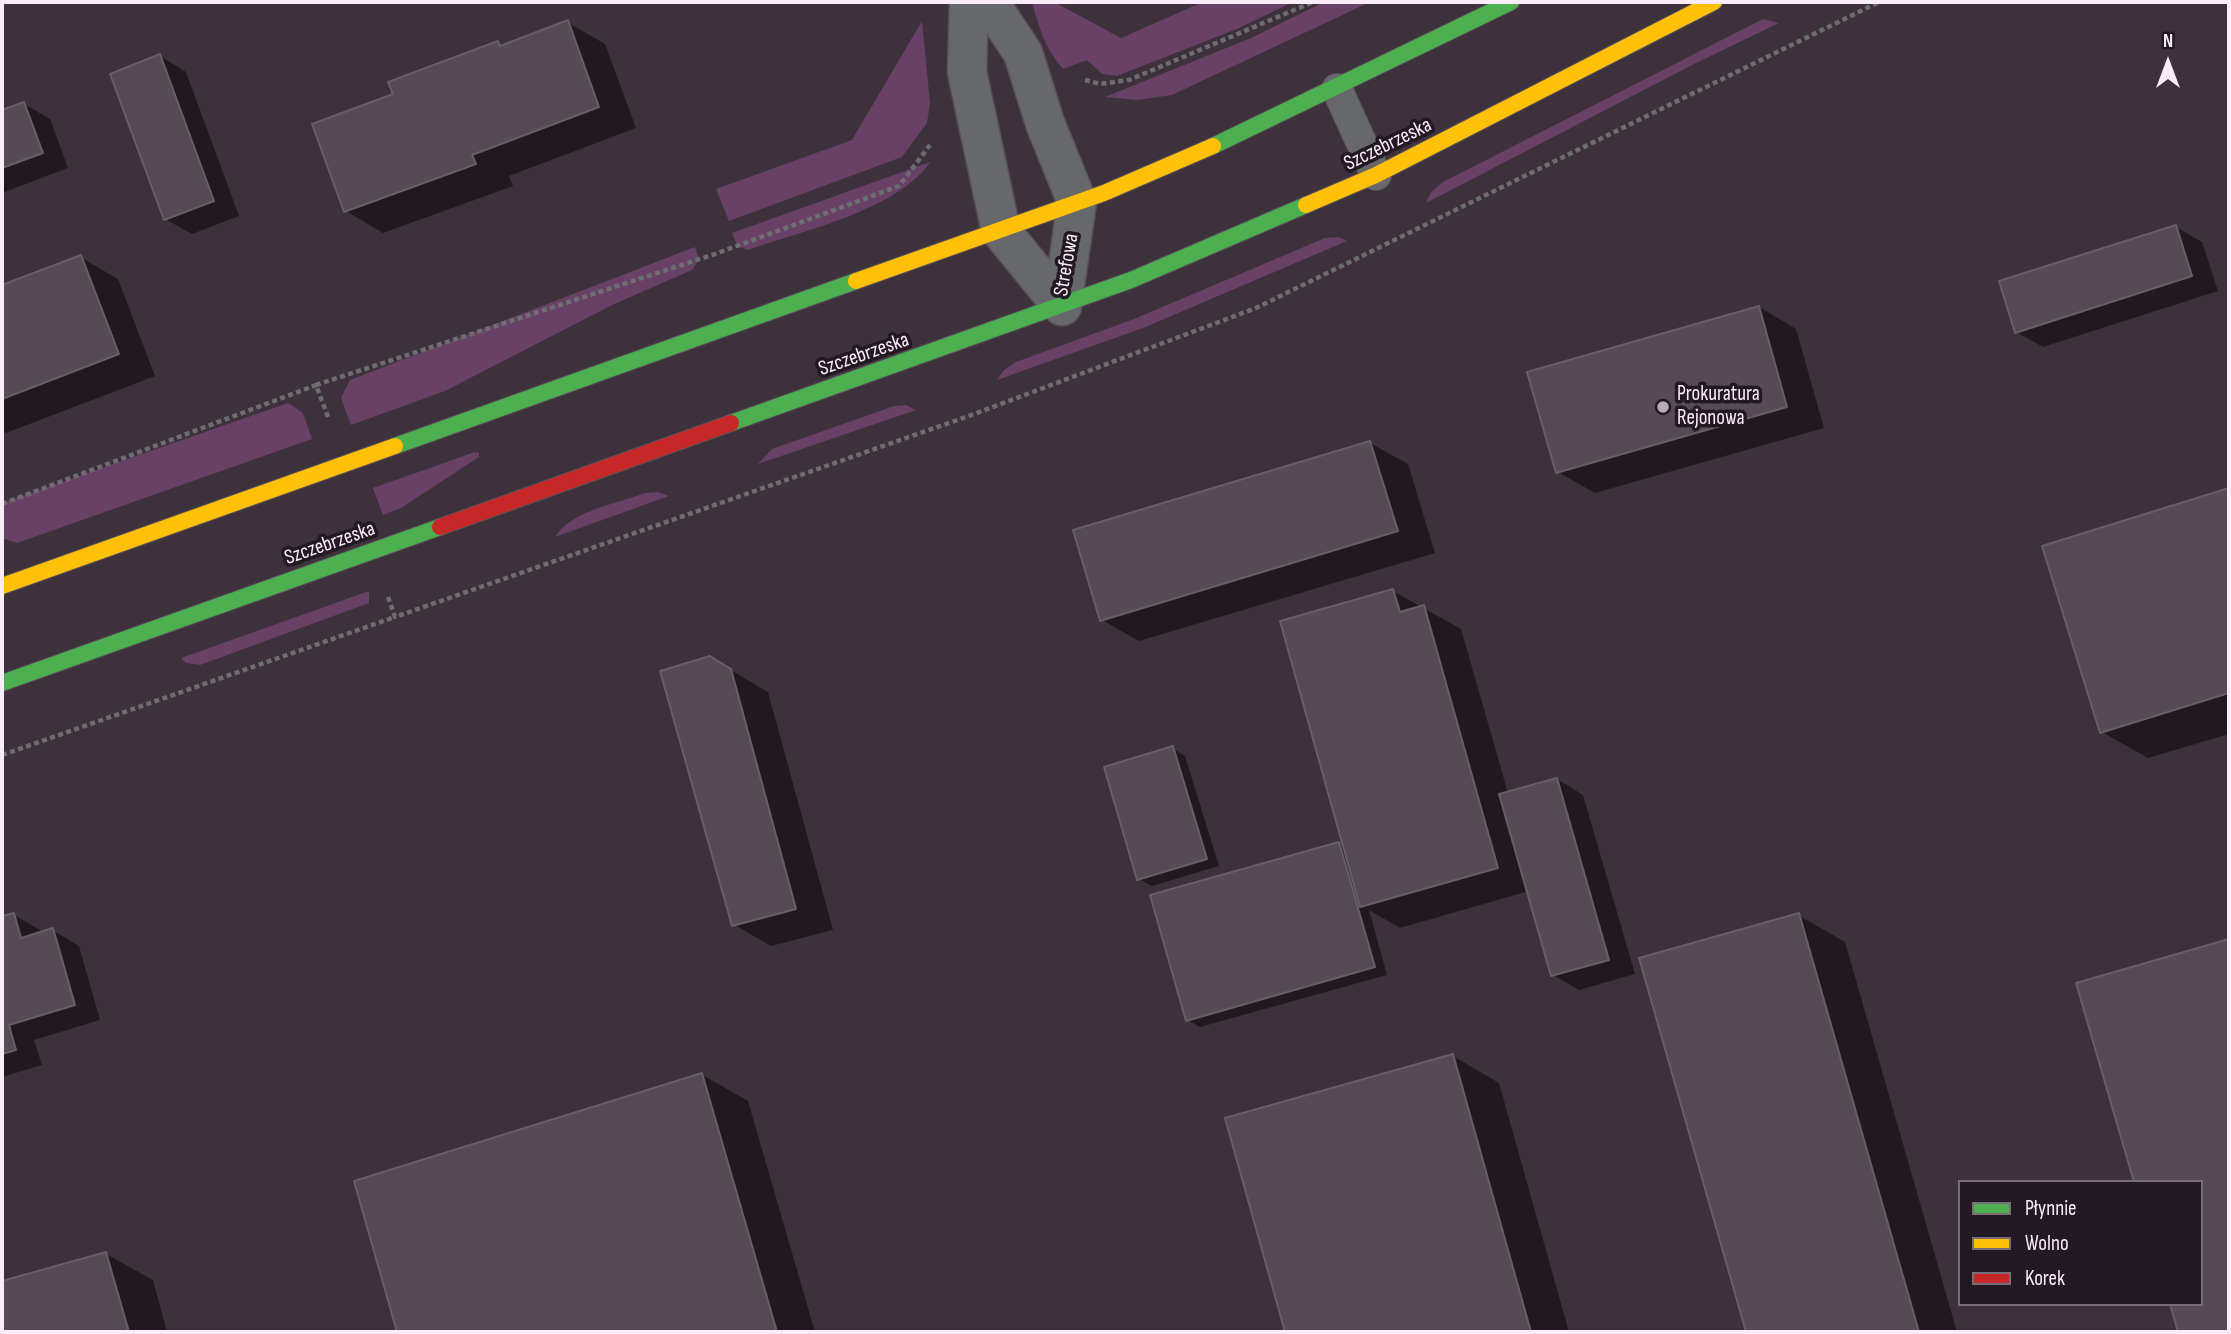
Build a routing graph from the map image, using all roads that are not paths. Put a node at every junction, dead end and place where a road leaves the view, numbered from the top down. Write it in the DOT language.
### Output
graph roads {
  1 [pos="969,2"];
  2 [pos="989,2"];
  3 [pos="1511,2"];
  4 [pos="1714,2"];
  5 [pos="1337,89"];
  6 [pos="1376,175"];
  7 [pos="1077,202"];
  8 [pos="1001,230"];
  9 [pos="1062,306"];
  10 [pos="2,586"];
  11 [pos="2,683"];
  1 -- 8 [label="street, Strefowa"];
  2 -- 7 [label="street"];
  3 -- 5 [label="main road"];
  4 -- 6 [label="main road, Szczebrzeska"];
  5 -- 6 [label="lane"];
  5 -- 7 [label="main road"];
  6 -- 9 [label="main road, Szczebrzeska"];
  7 -- 8 [label="main road"];
  7 -- 9 [label="street, Strefowa"];
  8 -- 9 [label="street, Strefowa"];
  8 -- 10 [label="main road"];
  9 -- 11 [label="main road, Szczebrzeska"];
}
